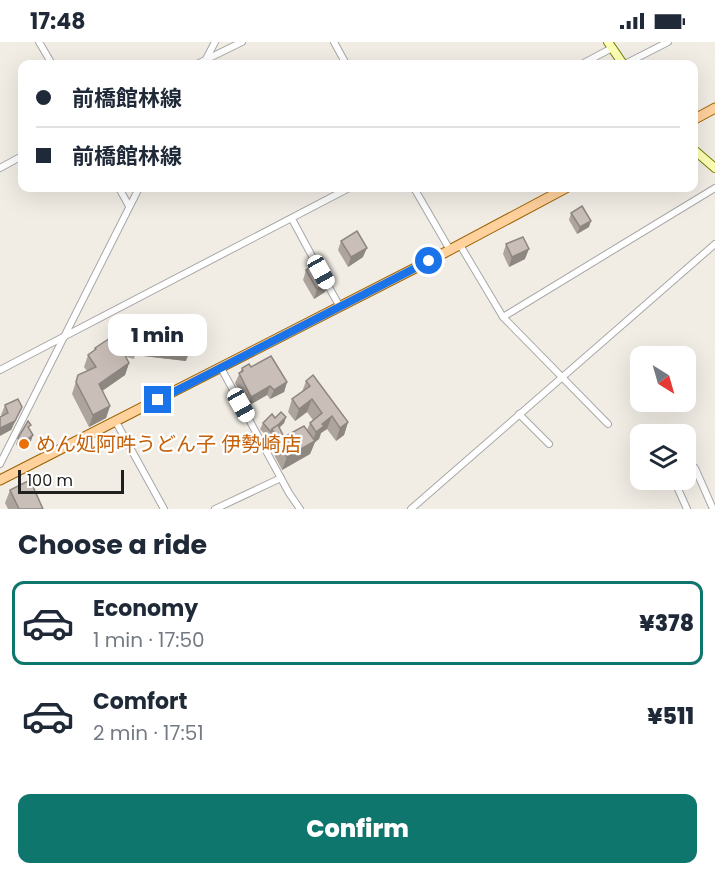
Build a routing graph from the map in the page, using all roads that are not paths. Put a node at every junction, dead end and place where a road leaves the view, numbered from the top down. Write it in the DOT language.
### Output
graph roads {
  1 [pos="39,42"];
  2 [pos="215,42"];
  3 [pos="242,42"];
  4 [pos="334,42"];
  5 [pos="668,42"];
  6 [pos="610,45"];
  7 [pos="50,60"];
  8 [pos="206,60"];
  9 [pos="209,60"];
  10 [pos="344,60"];
  11 [pos="588,60"];
  12 [pos="621,60"];
  13 [pos="632,60"];
  14 [pos="715,108"];
  15 [pos="698,117"];
  16 [pos="698,153"];
  17 [pos="18,158"];
  18 [pos="0,168"];
  19 [pos="715,168"];
  20 [pos="715,188"];
  21 [pos="121,192"];
  22 [pos="137,192"];
  23 [pos="342,192"];
  24 [pos="416,192"];
  25 [pos="559,192"];
  26 [pos="129,206"];
  27 [pos="292,219"];
  28 [pos="715,244"];
  29 [pos="460,245"];
  30 [pos="450,250"];
  31 [pos="340,307"];
  32 [pos="503,317"];
  33 [pos="65,336"];
  34 [pos="222,368"];
  35 [pos="0,370"];
  36 [pos="562,376"];
  37 [pos="519,414"];
  38 [pos="116,422"];
  39 [pos="608,424"];
  40 [pos="549,444"];
  41 [pos="0,464"];
  42 [pos="696,470"];
  43 [pos="281,478"];
  44 [pos="0,480"];
  45 [pos="678,490"];
  46 [pos="229,506"];
  47 [pos="164,509"];
  48 [pos="215,509"];
  49 [pos="300,509"];
  50 [pos="411,509"];
  51 [pos="687,509"];
  52 [pos="713,509"];
  1 -- 7 [label="street"];
  2 -- 8 [label="street"];
  3 -- 9 [label="street"];
  4 -- 10 [label="street"];
  5 -- 13 [label="street"];
  6 -- 11 [label="street"];
  6 -- 12 [label="main road"];
  14 -- 15 [label="main road"];
  16 -- 19 [label="main road"];
  17 -- 18 [label="street"];
  20 -- 32 [label="street"];
  21 -- 26 [label="street"];
  22 -- 26 [label="street"];
  23 -- 27 [label="street"];
  24 -- 30 [label="street"];
  25 -- 29 [label="main road"];
  26 -- 33 [label="street"];
  27 -- 31 [label="street"];
  27 -- 33 [label="street"];
  28 -- 36 [label="street"];
  29 -- 30 [label="main road"];
  29 -- 32 [label="street"];
  30 -- 31 [label="main road"];
  31 -- 34 [label="main road"];
  32 -- 36 [label="street"];
  33 -- 35 [label="street"];
  33 -- 41 [label="street"];
  34 -- 38 [label="main road"];
  34 -- 43 [label="street"];
  36 -- 37 [label="street"];
  36 -- 39 [label="street"];
  37 -- 40 [label="street"];
  37 -- 50 [label="street"];
  38 -- 44 [label="main road"];
  38 -- 47 [label="street"];
  42 -- 52 [label="street"];
  43 -- 46 [label="street"];
  43 -- 49 [label="street"];
  45 -- 51 [label="street"];
  46 -- 48 [label="street"];
}
